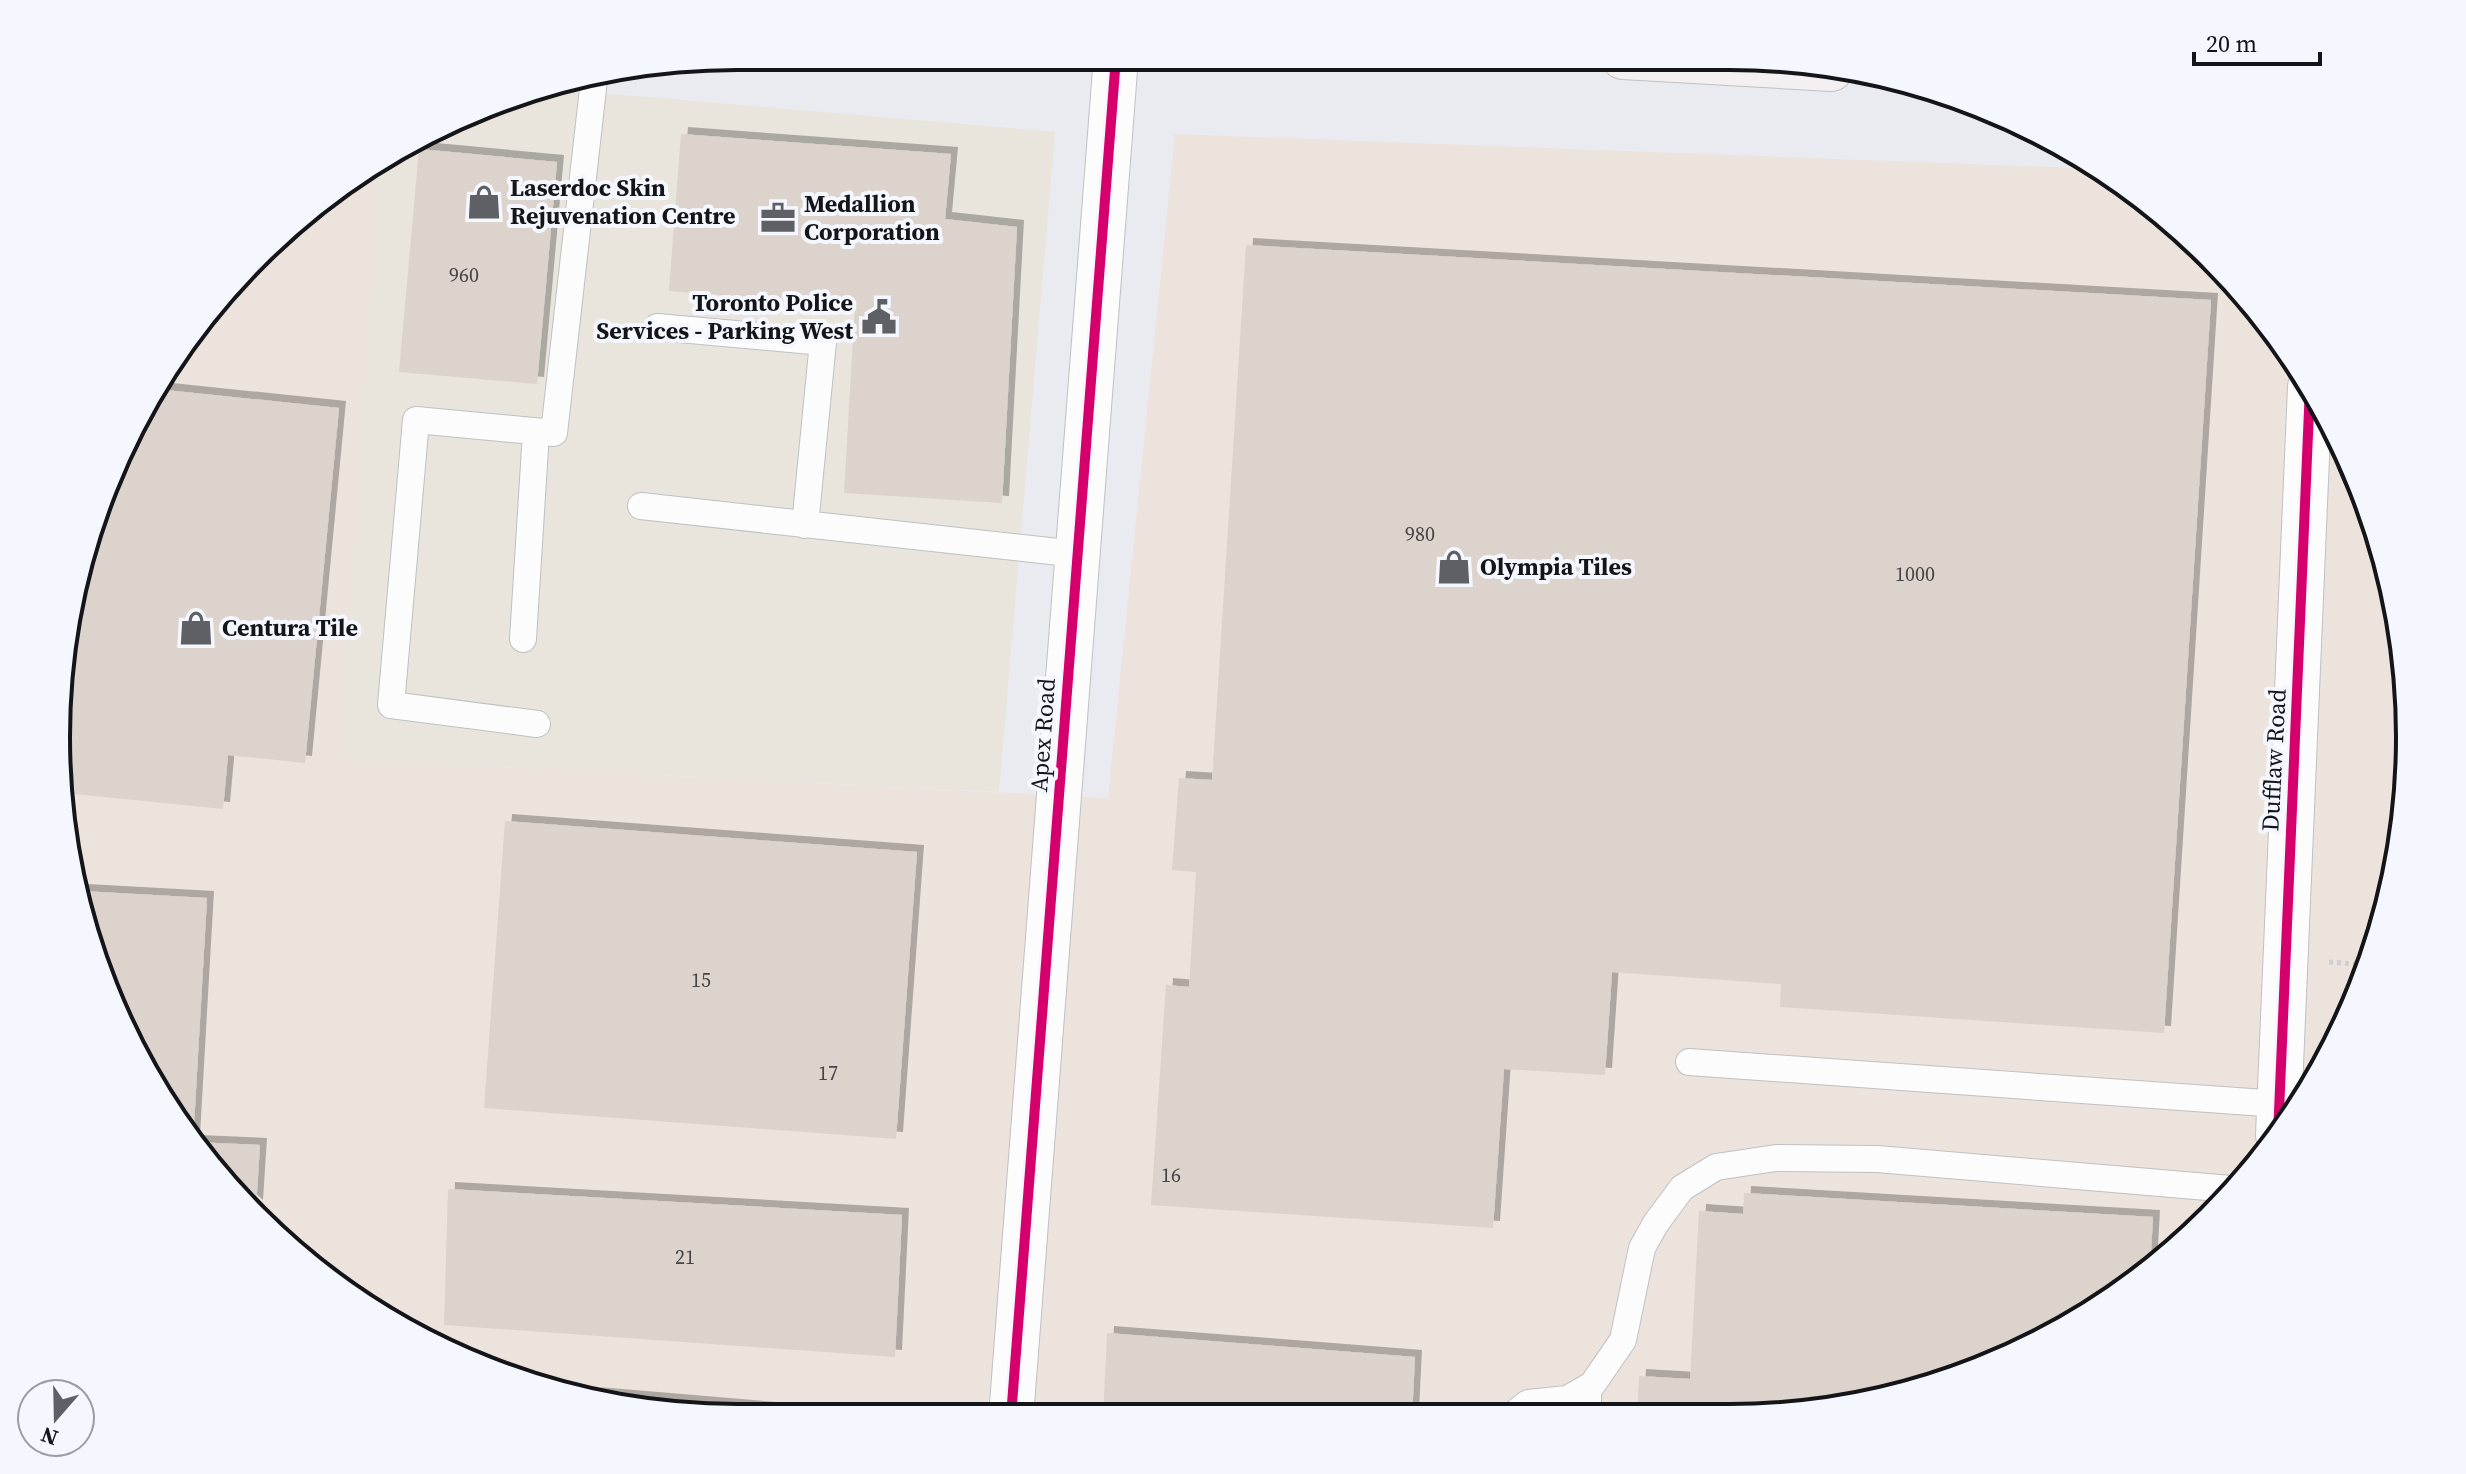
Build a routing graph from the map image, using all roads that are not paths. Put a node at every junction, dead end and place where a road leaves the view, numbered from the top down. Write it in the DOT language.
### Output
graph roads {
  1 [pos="1115,70"];
  2 [pos="593,86"];
  3 [pos="657,327"];
  4 [pos="2309,408"];
  5 [pos="536,432"];
  6 [pos="641,506"];
  7 [pos="805,525"];
  8 [pos="1077,554"];
  9 [pos="523,639"];
  10 [pos="537,724"];
  11 [pos="1689,1062"];
  12 [pos="2279,1114"];
  13 [pos="2275,1120"];
  14 [pos="2220,1188"];
  15 [pos="1588,1387"];
  16 [pos="1012,1404"];
  17 [pos="1527,1404"];
  18 [pos="1588,1404"];
  1 -- 8 [label="street, Apex Road"];
  2 -- 5 [label="lane"];
  3 -- 7 [label="lane"];
  4 -- 12 [label="street, Dufflaw Road"];
  5 -- 9 [label="lane"];
  5 -- 10 [label="lane"];
  6 -- 7 [label="lane"];
  7 -- 8 [label="lane"];
  8 -- 16 [label="street, Apex Road"];
  11 -- 13 [label="lane"];
  14 -- 15 [label="lane"];
  15 -- 17 [label="lane"];
  15 -- 18 [label="lane"];
}
